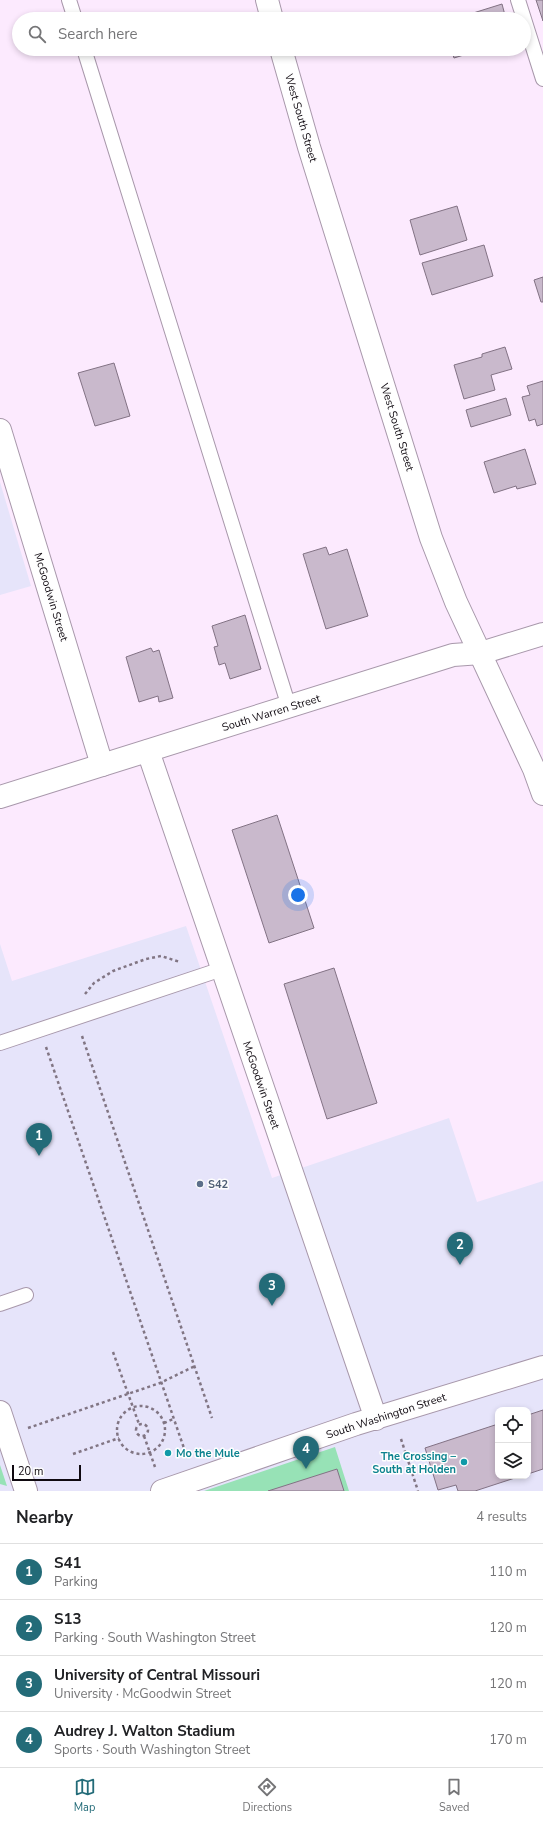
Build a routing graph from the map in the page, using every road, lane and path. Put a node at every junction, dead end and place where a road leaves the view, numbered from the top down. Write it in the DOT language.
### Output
graph roads {
  1 [pos="69,0"];
  2 [pos="267,0"];
  3 [pos="518,0"];
  4 [pos="73,12"];
  5 [pos="270,12"];
  6 [pos="522,12"];
  7 [pos="531,41"];
  8 [pos="86,56"];
  9 [pos="283,56"];
  10 [pos="543,78"];
  11 [pos="0,430"];
  12 [pos="543,634"];
  13 [pos="482,653"];
  14 [pos="289,707"];
  15 [pos="148,751"];
  16 [pos="102,765"];
  17 [pos="543,794"];
  18 [pos="0,798"];
  19 [pos="187,961"];
  20 [pos="222,969"];
  21 [pos="76,1017"];
  22 [pos="40,1030"];
  23 [pos="0,1043"];
  24 [pos="26,1295"];
  25 [pos="0,1304"];
  26 [pos="113,1352"];
  27 [pos="195,1366"];
  28 [pos="543,1367"];
  29 [pos="160,1382"];
  30 [pos="128,1393"];
  31 [pos="133,1407"];
  32 [pos="0,1412"];
  33 [pos="212,1418"];
  34 [pos="173,1419"];
  35 [pos="376,1419"];
  36 [pos="164,1423"];
  37 [pos="140,1424"];
  38 [pos="26,1429"];
  39 [pos="144,1436"];
  40 [pos="119,1438"];
  41 [pos="401,1439"];
  42 [pos="150,1452"];
  43 [pos="73,1454"];
  44 [pos="187,1457"];
  45 [pos="156,1467"];
  46 [pos="26,1491"];
  47 [pos="162,1491"];
  48 [pos="418,1491"];
  1 -- 4 [label="lane"];
  2 -- 5 [label="street"];
  3 -- 6 [label="lane"];
  7 -- 10 [label="lane"];
  8 -- 14 [label="lane"];
  9 -- 13 [label="street, West South Street"];
  11 -- 16 [label="street, McGoodwin Street"];
  12 -- 13 [label="street, South Warren Street"];
  13 -- 14 [label="street, South Warren Street"];
  13 -- 17 [label="street, West South Street"];
  14 -- 15 [label="street, South Warren Street"];
  15 -- 16 [label="street, South Warren Street"];
  15 -- 20 [label="street, McGoodwin Street"];
  16 -- 18 [label="street, South Warren Street"];
  19 -- 21 [label="path"];
  20 -- 21 [label="lane"];
  20 -- 35 [label="street, McGoodwin Street"];
  21 -- 22 [label="lane"];
  21 -- 27 [label="path"];
  22 -- 23 [label="lane"];
  22 -- 29 [label="path"];
  24 -- 25 [label="lane"];
  26 -- 30 [label="path"];
  27 -- 29 [label="path"];
  27 -- 33 [label="path"];
  28 -- 35 [label="street, South Washington Street"];
  29 -- 30 [label="path"];
  29 -- 34 [label="path"];
  30 -- 31 [label="path"];
  30 -- 38 [label="path"];
  31 -- 36 [label="path"];
  31 -- 37 [label="path"];
  31 -- 40 [label="path"];
  32 -- 46 [label="street"];
  34 -- 36 [label="path"];
  34 -- 44 [label="path"];
  35 -- 47 [label="street, South Washington Street"];
  36 -- 42 [label="path"];
  37 -- 39 [label="path"];
  37 -- 39 [label="path"];
  39 -- 42 [label="path"];
  40 -- 42 [label="path"];
  40 -- 43 [label="path"];
  41 -- 48 [label="path"];
  42 -- 45 [label="path"];
}
